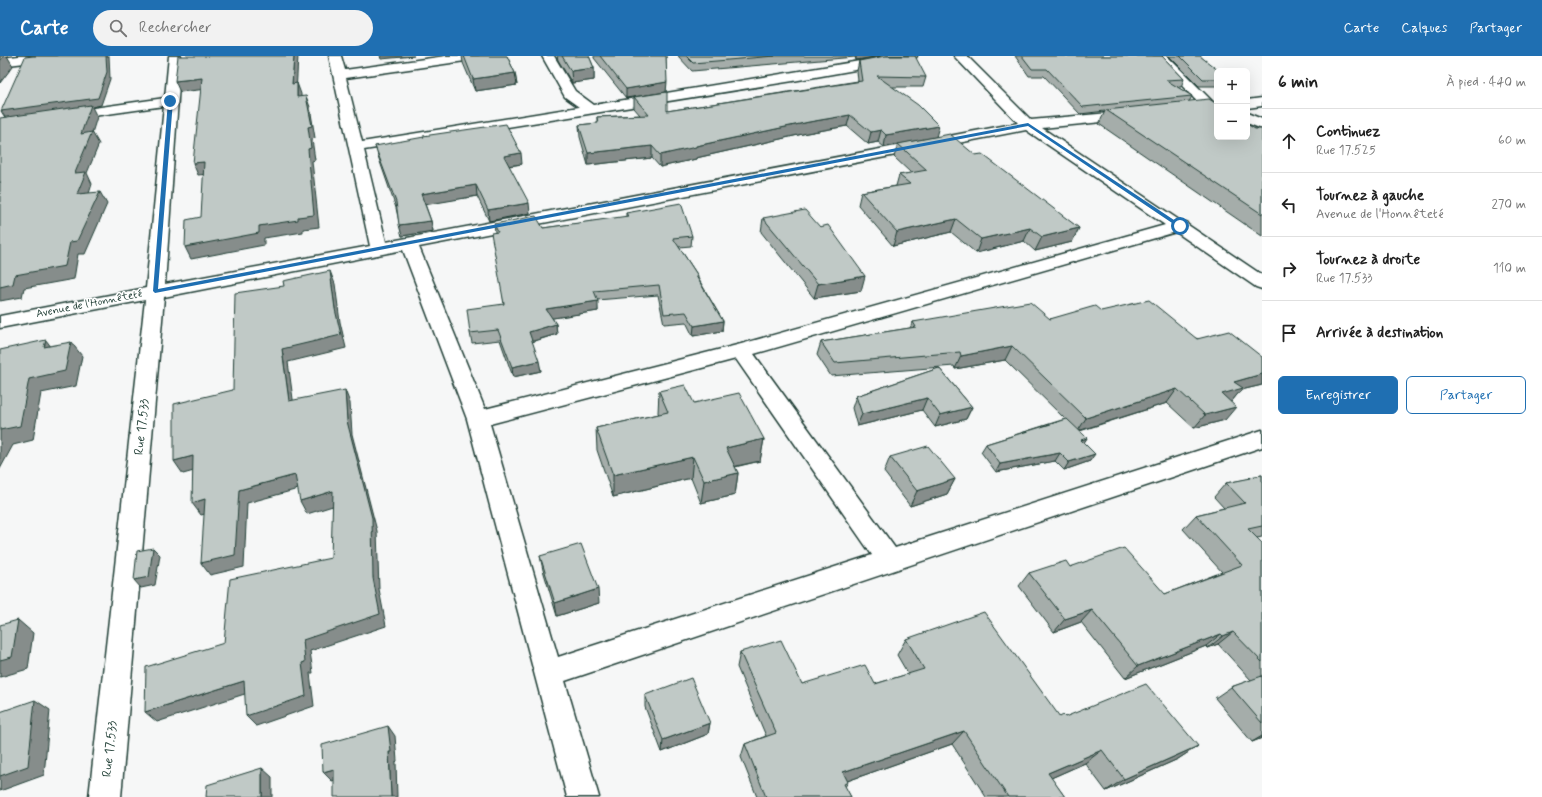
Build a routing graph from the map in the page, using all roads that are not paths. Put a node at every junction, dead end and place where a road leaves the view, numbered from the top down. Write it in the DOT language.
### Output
graph roads {
  1 [pos="50,56"];
  2 [pos="175,56"];
  3 [pos="334,56"];
  4 [pos="472,56"];
  5 [pos="548,56"];
  6 [pos="911,56"];
  7 [pos="960,56"];
  8 [pos="1160,56"];
  9 [pos="0,62"];
  10 [pos="340,76"];
  11 [pos="170,101"];
  12 [pos="1262,102"];
  13 [pos="1250,104"];
  14 [pos="1213,107"];
  15 [pos="591,109"];
  16 [pos="1194,109"];
  17 [pos="1147,113"];
  18 [pos="54,117"];
  19 [pos="1250,119"];
  20 [pos="1028,125"];
  21 [pos="1262,125"];
  22 [pos="357,147"];
  23 [pos="1180,226"];
  24 [pos="409,243"];
  25 [pos="379,248"];
  26 [pos="1262,283"];
  27 [pos="155,291"];
  28 [pos="0,322"];
  29 [pos="741,351"];
  30 [pos="478,419"];
  31 [pos="1262,438"];
  32 [pos="890,561"];
  33 [pos="549,673"];
  34 [pos="105,797"];
  35 [pos="583,797"];
  1 -- 9 [label="street"];
  2 -- 11 [label="street, Rue 17.533"];
  3 -- 10 [label="street"];
  4 -- 10 [label="street"];
  5 -- 15 [label="street"];
  6 -- 15 [label="street"];
  7 -- 20 [label="street"];
  8 -- 14 [label="street"];
  10 -- 22 [label="street"];
  11 -- 18 [label="street"];
  11 -- 27 [label="street, Rue 17.533"];
  12 -- 13 [label="street"];
  14 -- 16 [label="street"];
  15 -- 22 [label="street"];
  17 -- 20 [label="street, Avenue de l'Honnêteté"];
  19 -- 21 [label="street"];
  20 -- 23 [label="street"];
  20 -- 24 [label="street, Avenue de l'Honnêteté"];
  22 -- 25 [label="street"];
  23 -- 26 [label="street"];
  23 -- 29 [label="street"];
  24 -- 25 [label="street, Avenue de l'Honnêteté"];
  24 -- 30 [label="street"];
  25 -- 27 [label="street, Avenue de l'Honnêteté"];
  27 -- 28 [label="street, Avenue de l'Honnêteté"];
  27 -- 34 [label="street, Rue 17.533"];
  29 -- 30 [label="street"];
  29 -- 32 [label="street"];
  30 -- 33 [label="street"];
  31 -- 32 [label="street"];
  32 -- 33 [label="street"];
  33 -- 35 [label="street"];
}
